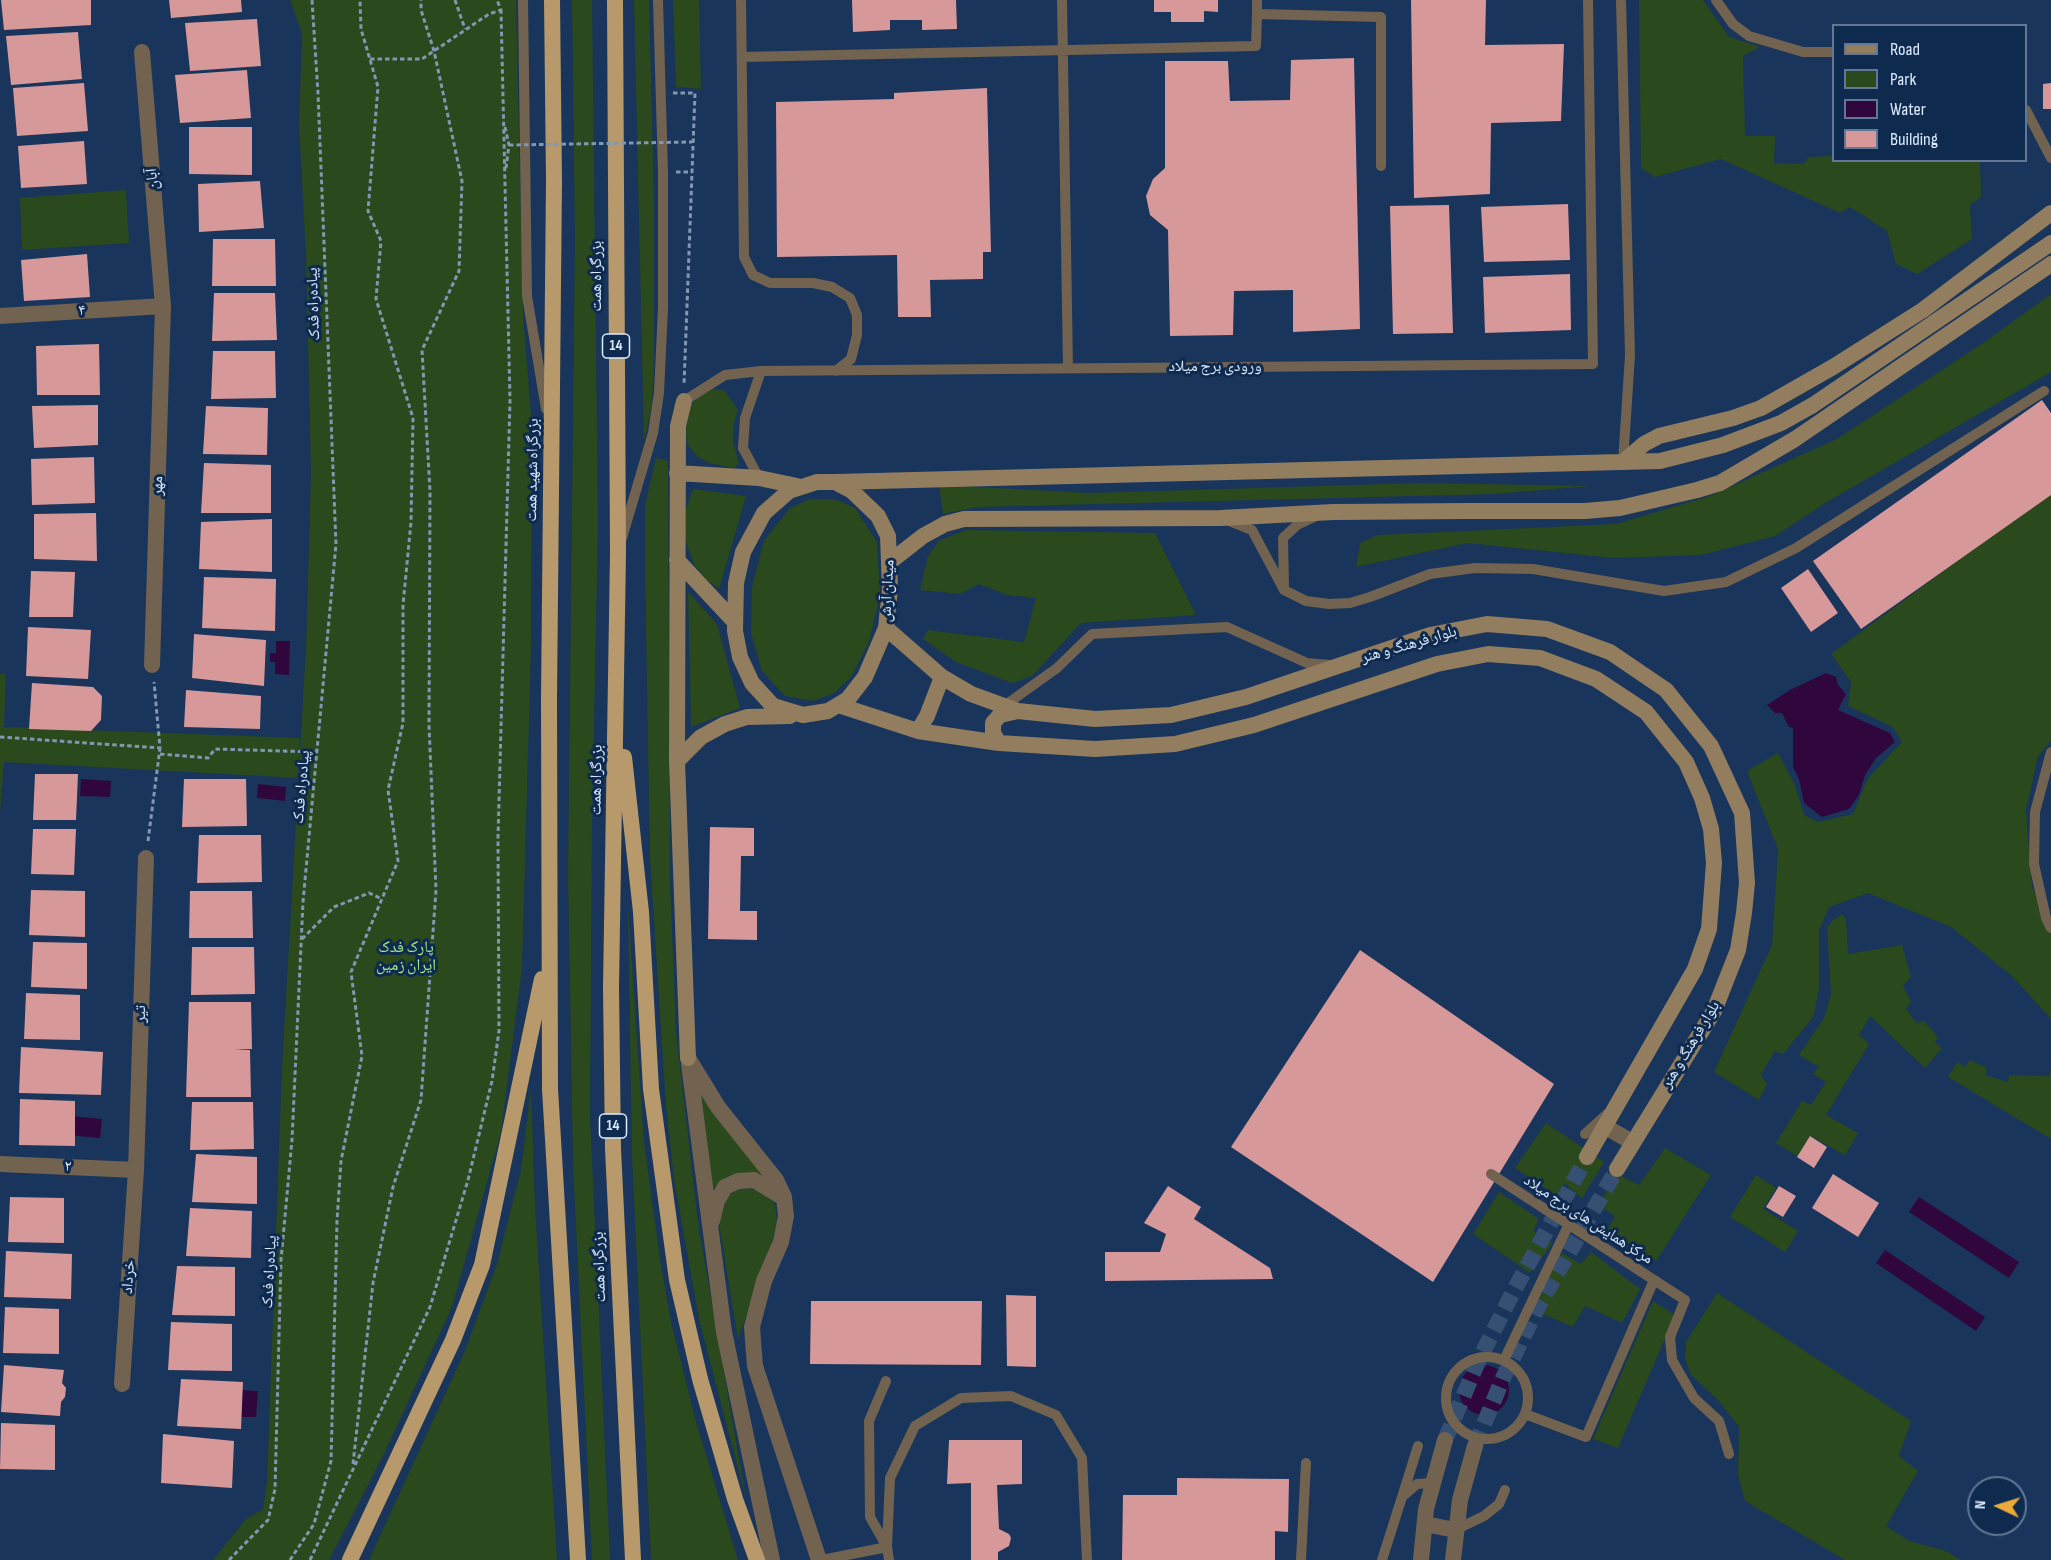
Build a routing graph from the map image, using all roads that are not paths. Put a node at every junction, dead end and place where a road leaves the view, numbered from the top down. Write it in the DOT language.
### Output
graph roads {
  1 [pos="523,0"];
  2 [pos="552,0"];
  3 [pos="615,0"];
  4 [pos="658,0"];
  5 [pos="741,0"];
  6 [pos="1062,0"];
  7 [pos="1257,0"];
  8 [pos="1588,0"];
  9 [pos="1621,0"];
  10 [pos="1716,0"];
  11 [pos="1257,14"];
  12 [pos="1064,50"];
  13 [pos="142,52"];
  14 [pos="1832,52"];
  15 [pos="742,57"];
  16 [pos="2027,114"];
  17 [pos="2051,158"];
  18 [pos="1381,166"];
  19 [pos="2051,213"];
  20 [pos="2051,243"];
  21 [pos="2051,264"];
  22 [pos="163,306"];
  23 [pos="0,316"];
  24 [pos="1068,368"];
  25 [pos="761,371"];
  26 [pos="836,371"];
  27 [pos="2044,391"];
  28 [pos="684,402"];
  29 [pos="552,445"];
  30 [pos="1623,462"];
  31 [pos="677,473"];
  32 [pos="759,478"];
  33 [pos="835,482"];
  34 [pos="797,486"];
  35 [pos="1333,512"];
  36 [pos="1221,518"];
  37 [pos="618,553"];
  38 [pos="677,560"];
  39 [pos="891,561"];
  40 [pos="1284,590"];
  41 [pos="734,621"];
  42 [pos="886,628"];
  43 [pos="152,665"];
  44 [pos="1339,666"];
  45 [pos="942,677"];
  46 [pos="616,692"];
  47 [pos="838,705"];
  48 [pos="1011,708"];
  49 [pos="803,715"];
  50 [pos="918,731"];
  51 [pos="999,742"];
  52 [pos="2051,752"];
  53 [pos="677,761"];
  54 [pos="146,858"];
  55 [pos="2051,928"];
  56 [pos="550,940"];
  57 [pos="688,1058"];
  58 [pos="1608,1118"];
  59 [pos="1585,1134"];
  60 [pos="1632,1142"];
  61 [pos="1587,1157"];
  62 [pos="0,1164"];
  63 [pos="1617,1169"];
  64 [pos="136,1170"];
  65 [pos="1491,1174"];
  66 [pos="784,1197"];
  67 [pos="1569,1224"];
  68 [pos="711,1242"];
  69 [pos="1654,1280"];
  70 [pos="1504,1360"];
  71 [pos="886,1381"];
  72 [pos="122,1384"];
  73 [pos="1525,1414"];
  74 [pos="1444,1440"];
  75 [pos="1418,1446"];
  76 [pos="1475,1446"];
  77 [pos="1729,1454"];
  78 [pos="1306,1463"];
  79 [pos="1433,1483"];
  80 [pos="1505,1490"];
  81 [pos="1402,1497"];
  82 [pos="378,1501"];
  83 [pos="1425,1524"];
  84 [pos="1455,1530"];
  85 [pos="887,1547"];
  86 [pos="345,1560"];
  87 [pos="350,1560"];
  88 [pos="578,1560"];
  89 [pos="633,1560"];
  90 [pos="758,1560"];
  91 [pos="772,1560"];
  92 [pos="820,1560"];
  93 [pos="889,1560"];
  94 [pos="1087,1560"];
  95 [pos="1301,1560"];
  96 [pos="1306,1560"];
  97 [pos="1382,1560"];
  98 [pos="1421,1560"];
  99 [pos="1453,1560"];
  1 -- 29 [label="lane"];
  2 -- 29 [label="highway, بزرگراه شهید همت"];
  3 -- 37 [label="highway, بزرگراه همت / 14"];
  4 -- 37 [label="lane"];
  5 -- 15 [label="lane"];
  6 -- 12 [label="lane"];
  7 -- 11 [label="lane"];
  8 -- 24 [label="lane, ورودی برج میلاد"];
  9 -- 30 [label="lane"];
  10 -- 14 [label="lane"];
  11 -- 12 [label="lane"];
  11 -- 18 [label="lane"];
  12 -- 15 [label="lane"];
  12 -- 24 [label="lane"];
  13 -- 22 [label="street, آبان"];
  15 -- 26 [label="lane"];
  16 -- 17 [label="lane"];
  19 -- 30 [label="main road"];
  20 -- 30 [label="main road"];
  21 -- 35 [label="main road"];
  22 -- 23 [label="street, ۴"];
  22 -- 43 [label="street, مهر"];
  24 -- 26 [label="lane, ورودی برج میلاد"];
  25 -- 26 [label="lane, ورودی برج میلاد"];
  25 -- 28 [label="lane, ورودی برج میلاد"];
  25 -- 32 [label="lane"];
  27 -- 40 [label="lane"];
  28 -- 31 [label="main road"];
  29 -- 56 [label="highway, بزرگراه شهید همت"];
  30 -- 33 [label="main road"];
  31 -- 32 [label="main road"];
  31 -- 38 [label="main road"];
  32 -- 34 [label="main road"];
  33 -- 34 [label="main road"];
  33 -- 39 [label="main road, میدان آرش"];
  34 -- 41 [label="main road, میدان آرش"];
  35 -- 36 [label="main road"];
  35 -- 40 [label="lane"];
  36 -- 39 [label="main road"];
  36 -- 40 [label="lane"];
  37 -- 46 [label="highway, بزرگراه همت / 14"];
  38 -- 41 [label="main road"];
  38 -- 53 [label="main road"];
  39 -- 42 [label="main road, میدان آرش"];
  41 -- 49 [label="main road, میدان آرش"];
  42 -- 45 [label="main road, بلوار فرهنگ و هنر"];
  42 -- 47 [label="main road, میدان آرش"];
  44 -- 48 [label="main road, بلوار فرهنگ و هنر"];
  44 -- 48 [label="lane"];
  44 -- 60 [label="main road, بلوار فرهنگ و هنر"];
  45 -- 48 [label="main road, بلوار فرهنگ و هنر"];
  45 -- 50 [label="main road"];
  46 -- 89 [label="highway, بزرگراه همت / 14"];
  46 -- 90 [label="highway"];
  47 -- 49 [label="main road, میدان آرش"];
  47 -- 50 [label="main road, بلوار فرهنگ و هنر"];
  48 -- 51 [label="main road"];
  49 -- 53 [label="main road"];
  50 -- 51 [label="main road, بلوار فرهنگ و هنر"];
  51 -- 58 [label="main road, بلوار فرهنگ و هنر"];
  52 -- 55 [label="lane"];
  53 -- 57 [label="main road"];
  54 -- 64 [label="street, تیر"];
  56 -- 82 [label="highway"];
  56 -- 88 [label="highway"];
  57 -- 66 [label="street"];
  57 -- 68 [label="street"];
  58 -- 59 [label="lane"];
  58 -- 60 [label="street"];
  58 -- 61 [label="main road, بلوار فرهنگ و هنر"];
  60 -- 63 [label="main road, بلوار فرهنگ و هنر"];
  62 -- 64 [label="street, ۲"];
  64 -- 72 [label="street, خرداد"];
  65 -- 67 [label="lane, مرکز همایش های برج میلاد"];
  66 -- 68 [label="street"];
  66 -- 92 [label="street"];
  67 -- 69 [label="lane, مرکز همایش های برج میلاد"];
  67 -- 70 [label="lane"];
  68 -- 91 [label="street"];
  69 -- 73 [label="lane, مرکز همایش های برج میلاد"];
  69 -- 77 [label="lane"];
  70 -- 73 [label="lane"];
  70 -- 73 [label="lane"];
  71 -- 85 [label="lane"];
  74 -- 79 [label="street"];
  75 -- 81 [label="lane"];
  76 -- 84 [label="street"];
  78 -- 95 [label="lane"];
  79 -- 81 [label="lane"];
  79 -- 83 [label="street"];
  80 -- 84 [label="lane"];
  81 -- 97 [label="lane"];
  82 -- 86 [label="highway"];
  82 -- 87 [label="highway"];
  83 -- 84 [label="street"];
  83 -- 98 [label="street"];
  84 -- 99 [label="street"];
  85 -- 92 [label="lane"];
  85 -- 93 [label="lane"];
  85 -- 94 [label="lane"];
  95 -- 96 [label="lane"];
}
